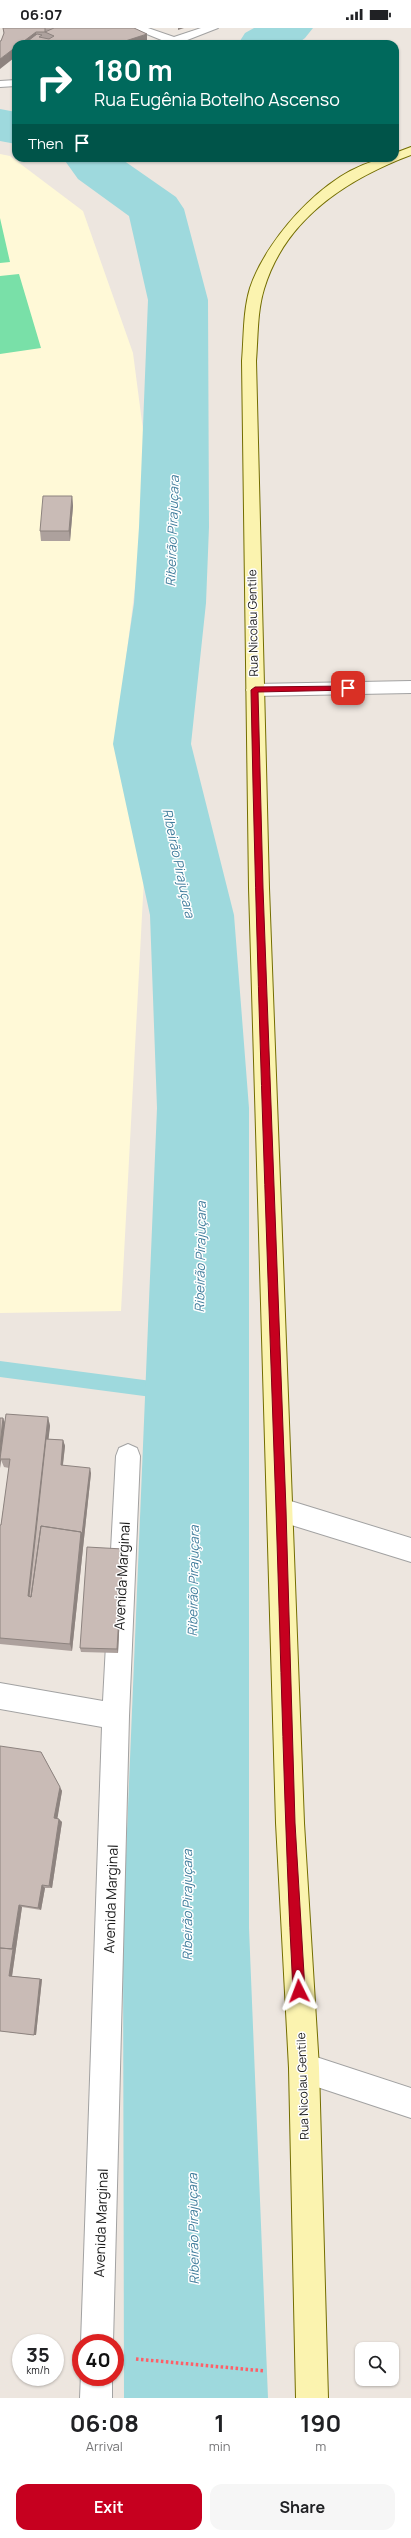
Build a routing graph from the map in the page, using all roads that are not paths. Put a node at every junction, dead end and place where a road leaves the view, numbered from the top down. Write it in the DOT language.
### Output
graph roads {
  1 [pos="138,28"];
  2 [pos="212,28"];
  3 [pos="165,40"];
  4 [pos="176,40"];
  5 [pos="12,83"];
  6 [pos="0,84"];
  7 [pos="411,151"];
  8 [pos="399,155"];
  9 [pos="383,162"];
  10 [pos="411,687"];
  11 [pos="255,690"];
  12 [pos="128,1456"];
  13 [pos="281,1510"];
  14 [pos="411,1550"];
  15 [pos="0,1696"];
  16 [pos="116,1716"];
  17 [pos="304,2068"];
  18 [pos="411,2103"];
  19 [pos="97,2334"];
  20 [pos="96,2386"];
  21 [pos="96,2398"];
  22 [pos="312,2398"];
  1 -- 3 [label="street"];
  2 -- 4 [label="street"];
  5 -- 6 [label="street"];
  7 -- 8 [label="street, Rua Nicolau Gentile"];
  9 -- 11 [label="street, Rua Nicolau Gentile"];
  10 -- 11 [label="street"];
  11 -- 13 [label="street, Rua Nicolau Gentile"];
  12 -- 16 [label="street, Avenida Marginal"];
  13 -- 14 [label="street"];
  13 -- 17 [label="street, Rua Nicolau Gentile"];
  15 -- 16 [label="street"];
  16 -- 19 [label="street, Avenida Marginal"];
  17 -- 18 [label="street"];
  17 -- 22 [label="street, Rua Nicolau Gentile"];
  20 -- 21 [label="street"];
}
